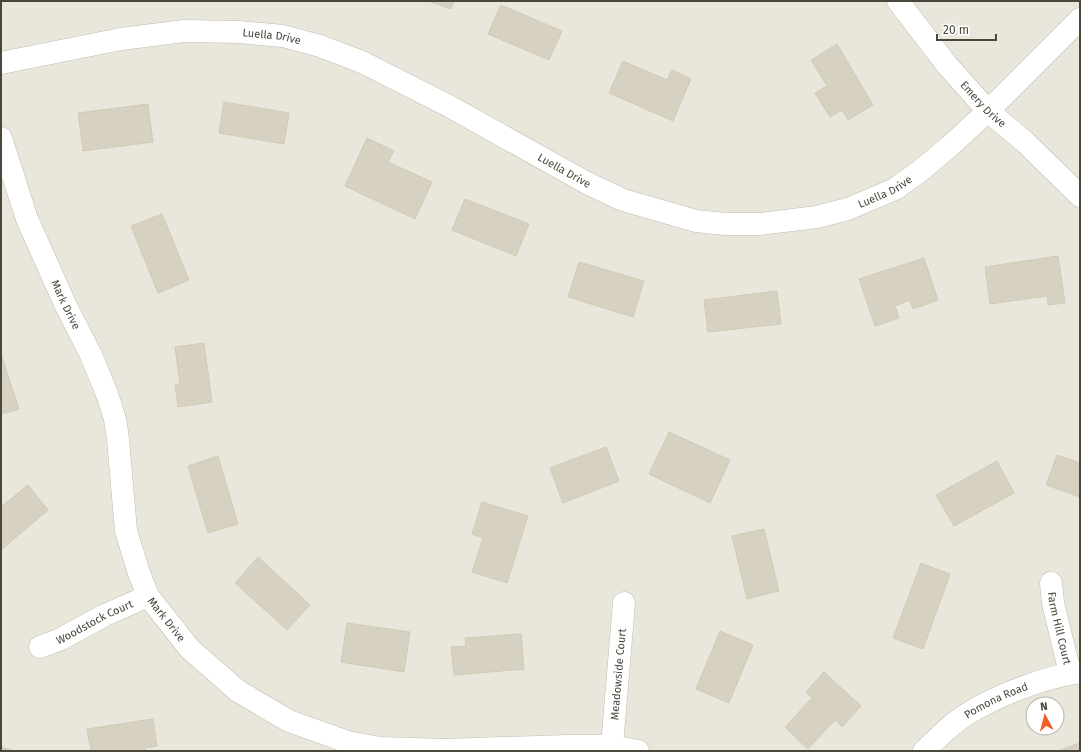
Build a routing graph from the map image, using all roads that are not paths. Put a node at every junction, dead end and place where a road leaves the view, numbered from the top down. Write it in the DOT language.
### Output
graph roads {
  1 [pos="898,1"];
  2 [pos="1080,19"];
  3 [pos="1,63"];
  4 [pos="988,111"];
  5 [pos="1,138"];
  6 [pos="1080,196"];
  7 [pos="1051,583"];
  8 [pos="148,596"];
  9 [pos="624,603"];
  10 [pos="40,647"];
  11 [pos="1075,672"];
  12 [pos="612,746"];
  13 [pos="638,751"];
  14 [pos="924,751"];
  1 -- 4 [label="street, Emery Drive"];
  2 -- 4 [label="street, Luella Drive"];
  3 -- 4 [label="street, Luella Drive"];
  4 -- 6 [label="street, Emery Drive"];
  5 -- 8 [label="street, Mark Drive"];
  7 -- 11 [label="street, Farm Hill Court"];
  8 -- 10 [label="street, Woodstock Court"];
  8 -- 12 [label="street, Mark Drive"];
  9 -- 12 [label="street, Meadowside Court"];
  11 -- 14 [label="street, Pomona Road"];
  12 -- 13 [label="street, Mark Drive"];
}
